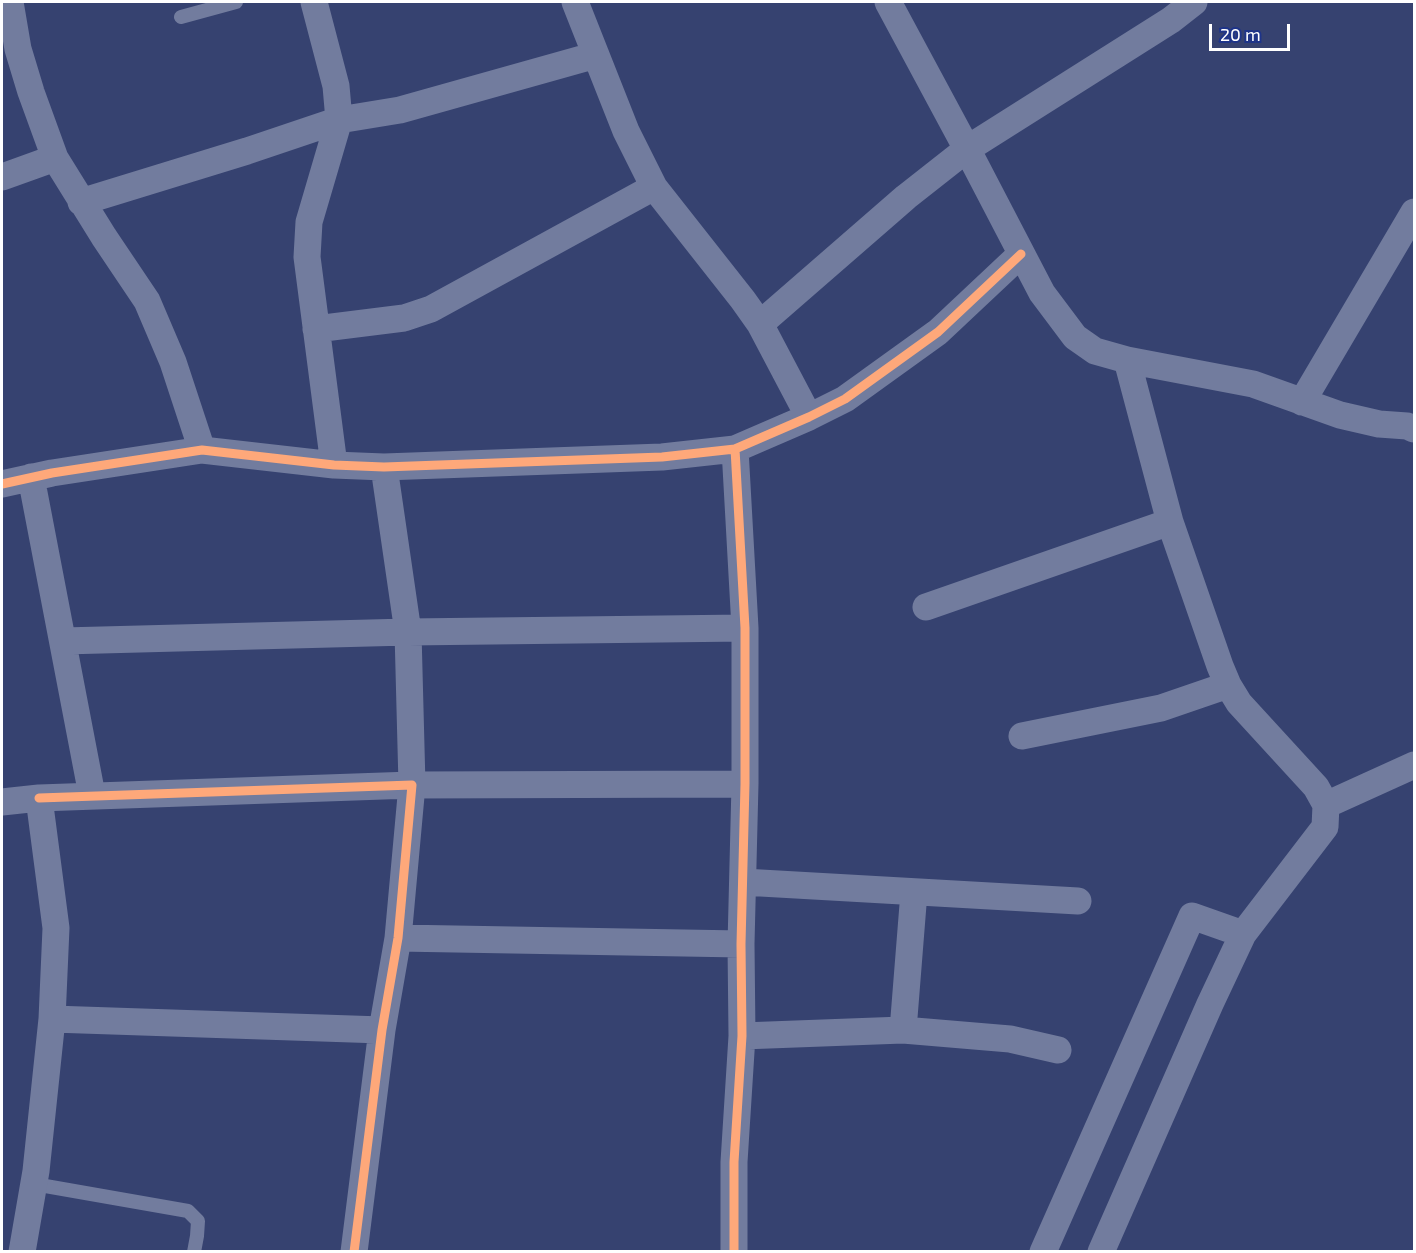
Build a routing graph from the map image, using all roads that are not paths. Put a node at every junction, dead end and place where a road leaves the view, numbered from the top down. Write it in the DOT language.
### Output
graph roads {
  1 [pos="10,2"];
  2 [pos="236,2"];
  3 [pos="314,2"];
  4 [pos="575,2"];
  5 [pos="888,2"];
  6 [pos="1194,2"];
  7 [pos="181,17"];
  8 [pos="596,55"];
  9 [pos="339,120"];
  10 [pos="967,149"];
  11 [pos="55,158"];
  12 [pos="2,177"];
  13 [pos="654,187"];
  14 [pos="81,202"];
  15 [pos="1414,212"];
  16 [pos="1021,254"];
  17 [pos="760,324"];
  18 [pos="316,329"];
  19 [pos="1127,360"];
  20 [pos="1302,402"];
  21 [pos="809,417"];
  22 [pos="1414,429"];
  23 [pos="735,449"];
  24 [pos="202,450"];
  25 [pos="334,465"];
  26 [pos="384,467"];
  27 [pos="31,477"];
  28 [pos="2,484"];
  29 [pos="1170,522"];
  30 [pos="926,607"];
  31 [pos="745,628"];
  32 [pos="408,632"];
  33 [pos="63,641"];
  34 [pos="1228,685"];
  35 [pos="1022,736"];
  36 [pos="1414,765"];
  37 [pos="745,784"];
  38 [pos="412,785"];
  39 [pos="92,795"];
  40 [pos="39,798"];
  41 [pos="2,802"];
  42 [pos="1326,805"];
  43 [pos="742,882"];
  44 [pos="914,892"];
  45 [pos="1078,901"];
  46 [pos="1243,934"];
  47 [pos="398,938"];
  48 [pos="741,944"];
  49 [pos="52,1019"];
  50 [pos="382,1029"];
  51 [pos="903,1030"];
  52 [pos="742,1036"];
  53 [pos="1058,1050"];
  54 [pos="34,1184"];
  55 [pos="22,1251"];
  56 [pos="194,1251"];
  57 [pos="354,1251"];
  58 [pos="734,1251"];
  59 [pos="1043,1251"];
  60 [pos="1101,1251"];
  1 -- 11 [label="street"];
  2 -- 7 [label="lane"];
  3 -- 9 [label="street"];
  4 -- 8 [label="street"];
  5 -- 10 [label="street"];
  6 -- 10 [label="street"];
  8 -- 9 [label="street"];
  8 -- 13 [label="street"];
  9 -- 14 [label="street"];
  9 -- 18 [label="street"];
  10 -- 16 [label="street"];
  10 -- 17 [label="street"];
  11 -- 12 [label="street"];
  11 -- 14 [label="street"];
  13 -- 17 [label="street"];
  13 -- 18 [label="street"];
  14 -- 24 [label="street"];
  15 -- 20 [label="street"];
  16 -- 19 [label="street"];
  16 -- 21 [label="street"];
  17 -- 21 [label="street"];
  18 -- 25 [label="street"];
  19 -- 20 [label="street"];
  19 -- 29 [label="street"];
  20 -- 22 [label="street"];
  21 -- 23 [label="street"];
  23 -- 26 [label="street"];
  23 -- 31 [label="street"];
  24 -- 25 [label="street"];
  24 -- 27 [label="street"];
  25 -- 26 [label="street"];
  26 -- 32 [label="street"];
  27 -- 28 [label="street"];
  27 -- 33 [label="street"];
  29 -- 30 [label="street"];
  29 -- 34 [label="street"];
  31 -- 32 [label="street"];
  31 -- 37 [label="street"];
  32 -- 33 [label="street"];
  32 -- 38 [label="street"];
  33 -- 39 [label="street"];
  34 -- 35 [label="street"];
  34 -- 42 [label="street"];
  36 -- 42 [label="street"];
  37 -- 38 [label="street"];
  37 -- 43 [label="street"];
  38 -- 39 [label="street"];
  38 -- 47 [label="street"];
  39 -- 40 [label="street"];
  40 -- 41 [label="street"];
  40 -- 49 [label="street"];
  42 -- 46 [label="street"];
  43 -- 44 [label="street"];
  43 -- 48 [label="street"];
  44 -- 45 [label="street"];
  44 -- 51 [label="street"];
  46 -- 59 [label="street"];
  46 -- 60 [label="street"];
  47 -- 48 [label="street"];
  47 -- 50 [label="street"];
  48 -- 52 [label="street"];
  49 -- 50 [label="street"];
  49 -- 54 [label="street"];
  50 -- 57 [label="street"];
  51 -- 52 [label="street"];
  51 -- 53 [label="street"];
  52 -- 58 [label="street"];
  54 -- 55 [label="street"];
  54 -- 56 [label="lane"];
}
